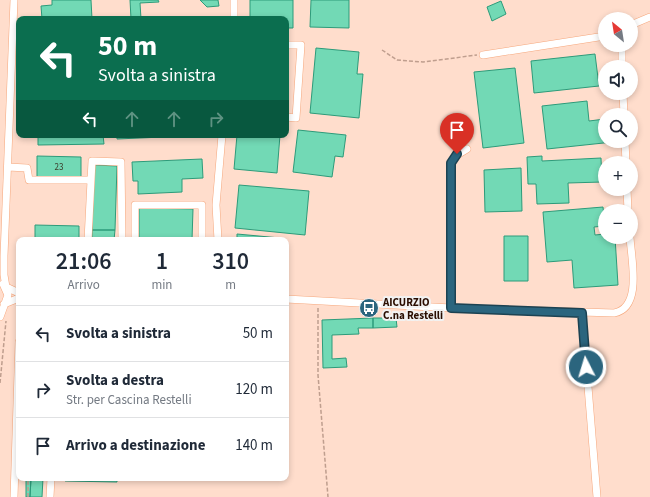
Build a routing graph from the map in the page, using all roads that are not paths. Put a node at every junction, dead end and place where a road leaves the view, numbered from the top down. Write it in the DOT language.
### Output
graph roads {
  1 [pos="14,0"];
  2 [pos="234,0"];
  3 [pos="234,16"];
  4 [pos="650,17"];
  5 [pos="638,22"];
  6 [pos="598,37"];
  7 [pos="289,44"];
  8 [pos="483,55"];
  9 [pos="289,117"];
  10 [pos="222,138"];
  11 [pos="467,148"];
  12 [pos="8,168"];
  13 [pos="90,180"];
  14 [pos="88,237"];
  15 [pos="122,237"];
  16 [pos="135,237"];
  17 [pos="202,237"];
  18 [pos="218,237"];
  19 [pos="630,244"];
  20 [pos="4,256"];
  21 [pos="0,264"];
  22 [pos="3,285"];
  23 [pos="16,292"];
  24 [pos="16,299"];
  25 [pos="289,299"];
  26 [pos="3,305"];
  27 [pos="451,308"];
  28 [pos="582,313"];
  29 [pos="3,318"];
  30 [pos="16,435"];
  31 [pos="50,481"];
  32 [pos="14,497"];
  33 [pos="50,497"];
  34 [pos="597,497"];
  1 -- 12 [label="street"];
  2 -- 3 [label="street"];
  4 -- 5 [label="street"];
  6 -- 8 [label="street"];
  7 -- 9 [label="street"];
  10 -- 18 [label="street"];
  11 -- 27 [label="street"];
  12 -- 13 [label="street"];
  12 -- 20 [label="street"];
  13 -- 14 [label="street"];
  13 -- 15 [label="street"];
  16 -- 17 [label="street"];
  19 -- 28 [label="street"];
  20 -- 21 [label="street"];
  20 -- 22 [label="street"];
  22 -- 23 [label="street"];
  22 -- 26 [label="street"];
  24 -- 26 [label="street"];
  25 -- 27 [label="street"];
  26 -- 29 [label="street"];
  27 -- 28 [label="street"];
  28 -- 34 [label="street"];
  30 -- 32 [label="street"];
  31 -- 33 [label="street"];
}
